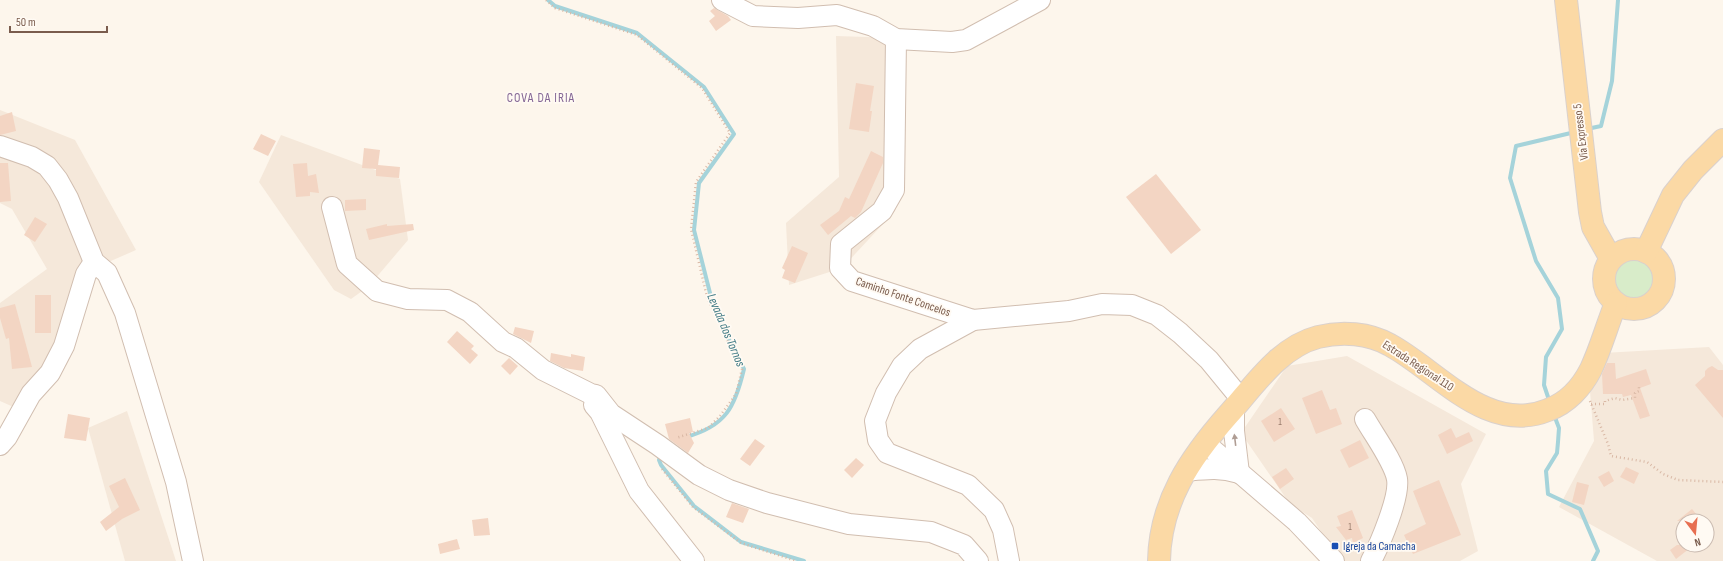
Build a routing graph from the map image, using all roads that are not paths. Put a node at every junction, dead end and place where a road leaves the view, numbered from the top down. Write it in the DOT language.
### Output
graph roads {
  1 [pos="722,0"];
  2 [pos="1040,0"];
  3 [pos="1566,0"];
  4 [pos="896,39"];
  5 [pos="1723,140"];
  6 [pos="0,146"];
  7 [pos="332,207"];
  8 [pos="1646,252"];
  9 [pos="1611,259"];
  10 [pos="94,262"];
  11 [pos="1616,303"];
  12 [pos="973,320"];
  13 [pos="591,394"];
  14 [pos="1238,404"];
  15 [pos="1365,419"];
  16 [pos="1205,443"];
  17 [pos="0,445"];
  18 [pos="1186,471"];
  19 [pos="1239,473"];
  20 [pos="193,561"];
  21 [pos="694,561"];
  22 [pos="978,561"];
  23 [pos="1009,561"];
  24 [pos="1159,561"];
  25 [pos="1334,561"];
  26 [pos="1371,561"];
  1 -- 4 [label="street"];
  2 -- 4 [label="street"];
  3 -- 9 [label="main road, Via Expresso 5"];
  4 -- 12 [label="street, Caminho Fonte Concelos"];
  5 -- 8 [label="main road"];
  6 -- 10 [label="street"];
  7 -- 13 [label="street"];
  8 -- 9 [label="main road"];
  8 -- 11 [label="main road"];
  9 -- 11 [label="main road"];
  10 -- 17 [label="street"];
  10 -- 20 [label="street"];
  11 -- 14 [label="main road, Estrada Regional 110"];
  12 -- 14 [label="street, Caminho Fonte Concelos"];
  12 -- 23 [label="street"];
  13 -- 21 [label="street"];
  13 -- 22 [label="street"];
  14 -- 16 [label="main road, Estrada Regional 110"];
  19 -- 14 [label="street, one-way"];
  15 -- 26 [label="street"];
  16 -- 18 [label="main road, Estrada Regional 110"];
  16 -- 19 [label="street"];
  18 -- 19 [label="street"];
  18 -- 24 [label="main road, Estrada Regional 110"];
  19 -- 25 [label="street"];
}
